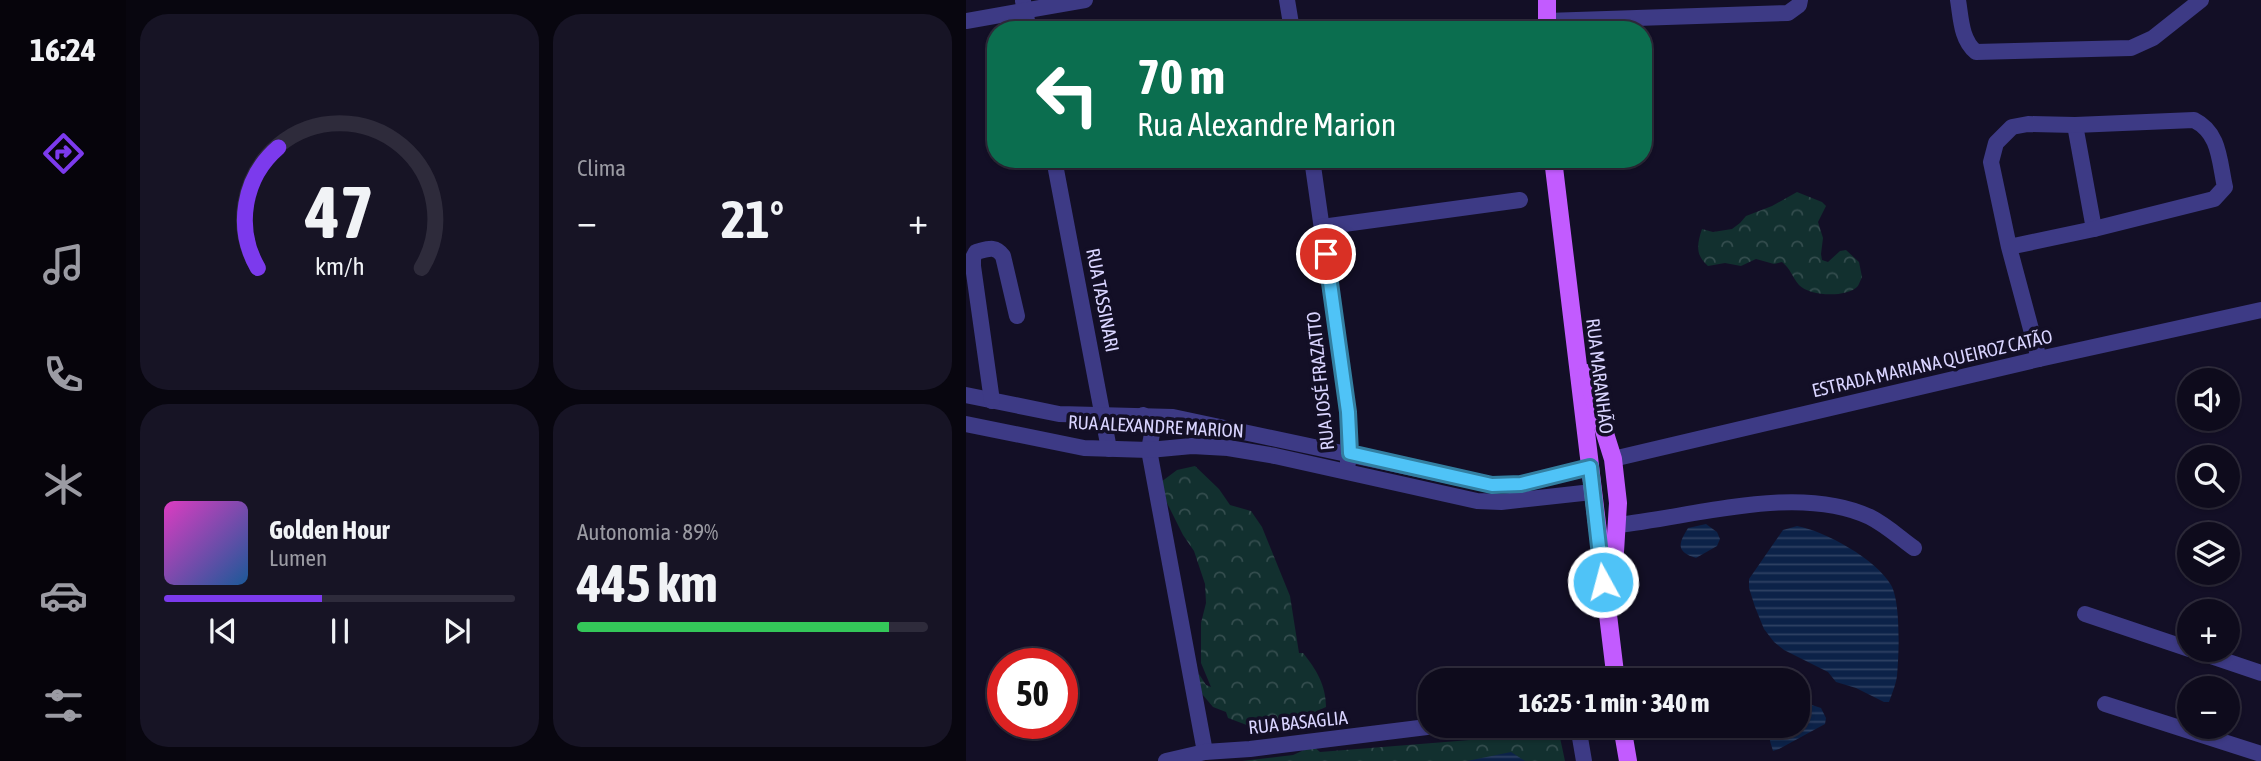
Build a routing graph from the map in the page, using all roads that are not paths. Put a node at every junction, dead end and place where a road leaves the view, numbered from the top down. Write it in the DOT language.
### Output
graph roads {
  1 [pos="1085,0"];
  2 [pos="1287,0"];
  3 [pos="1547,0"];
  4 [pos="1800,0"];
  5 [pos="1958,0"];
  6 [pos="2201,0"];
  7 [pos="1024,5"];
  8 [pos="1718,7"];
  9 [pos="966,21"];
  10 [pos="1290,21"];
  11 [pos="1547,21"];
  12 [pos="1585,21"];
  13 [pos="2075,125"];
  14 [pos="1056,168"];
  15 [pos="1313,168"];
  16 [pos="1554,168"];
  17 [pos="1520,200"];
  18 [pos="1322,228"];
  19 [pos="2094,229"];
  20 [pos="2009,247"];
  21 [pos="2261,310"];
  22 [pos="1017,316"];
  23 [pos="1574,336"];
  24 [pos="2039,359"];
  25 [pos="966,395"];
  26 [pos="992,401"];
  27 [pos="1104,414"];
  28 [pos="1143,415"];
  29 [pos="966,424"];
  30 [pos="1109,449"];
  31 [pos="1149,450"];
  32 [pos="1350,453"];
  33 [pos="1613,459"];
  34 [pos="1590,467"];
  35 [pos="1347,473"];
  36 [pos="1616,485"];
  37 [pos="1592,492"];
  38 [pos="1617,525"];
  39 [pos="1914,548"];
  40 [pos="1603,582"];
  41 [pos="2085,614"];
  42 [pos="2177,645"];
  43 [pos="2228,662"];
  44 [pos="1614,668"];
  45 [pos="2261,673"];
  46 [pos="2105,704"];
  47 [pos="1418,728"];
  48 [pos="1580,738"];
  49 [pos="1624,738"];
  50 [pos="1205,752"];
  51 [pos="2261,754"];
  52 [pos="1166,761"];
  53 [pos="1584,761"];
  54 [pos="1628,761"];
  1 -- 7 [label="street"];
  2 -- 10 [label="street"];
  3 -- 11 [label="main road"];
  4 -- 8 [label="street"];
  5 -- 6 [label="street"];
  7 -- 9 [label="street"];
  8 -- 12 [label="street"];
  13 -- 19 [label="street"];
  13 -- 19 [label="street"];
  13 -- 20 [label="street"];
  14 -- 27 [label="street, RUA TASSINARI"];
  15 -- 18 [label="street, RUA JOSÉ FRAZATTO"];
  16 -- 23 [label="main road, RUA MARANHÃO"];
  17 -- 18 [label="street"];
  18 -- 32 [label="street, RUA JOSÉ FRAZATTO"];
  19 -- 20 [label="street"];
  20 -- 24 [label="street"];
  21 -- 24 [label="street, ESTRADA MARIANA QUEIROZ CATÃO"];
  22 -- 26 [label="street"];
  23 -- 33 [label="main road"];
  23 -- 34 [label="main road, RUA MARANHÃO"];
  24 -- 33 [label="street, ESTRADA MARIANA QUEIROZ CATÃO"];
  25 -- 26 [label="street, RUA ALEXANDRE MARION"];
  26 -- 27 [label="street, RUA ALEXANDRE MARION"];
  27 -- 28 [label="street, RUA ALEXANDRE MARION"];
  27 -- 30 [label="street, RUA TASSINARI"];
  28 -- 31 [label="street"];
  28 -- 32 [label="street, RUA ALEXANDRE MARION"];
  29 -- 30 [label="street, RUA ALEXANDRE MARION"];
  30 -- 31 [label="street, RUA ALEXANDRE MARION"];
  31 -- 35 [label="street, RUA ALEXANDRE MARION"];
  31 -- 50 [label="street"];
  32 -- 34 [label="street, RUA ALEXANDRE MARION"];
  32 -- 35 [label="street, RUA JOSÉ FRAZATTO"];
  33 -- 34 [label="main road"];
  33 -- 36 [label="main road"];
  34 -- 37 [label="main road, RUA MARANHÃO"];
  35 -- 37 [label="street, RUA ALEXANDRE MARION"];
  36 -- 37 [label="main road"];
  36 -- 38 [label="main road"];
  37 -- 40 [label="main road, RUA MARANHÃO"];
  38 -- 39 [label="street"];
  38 -- 40 [label="main road"];
  40 -- 44 [label="main road, RUA MARANHÃO"];
  41 -- 42 [label="street"];
  43 -- 45 [label="street"];
  46 -- 51 [label="street"];
  47 -- 50 [label="street, RUA BASAGLIA"];
  48 -- 53 [label="street"];
  49 -- 54 [label="main road"];
  50 -- 52 [label="street, RUA BASAGLIA"];
}
